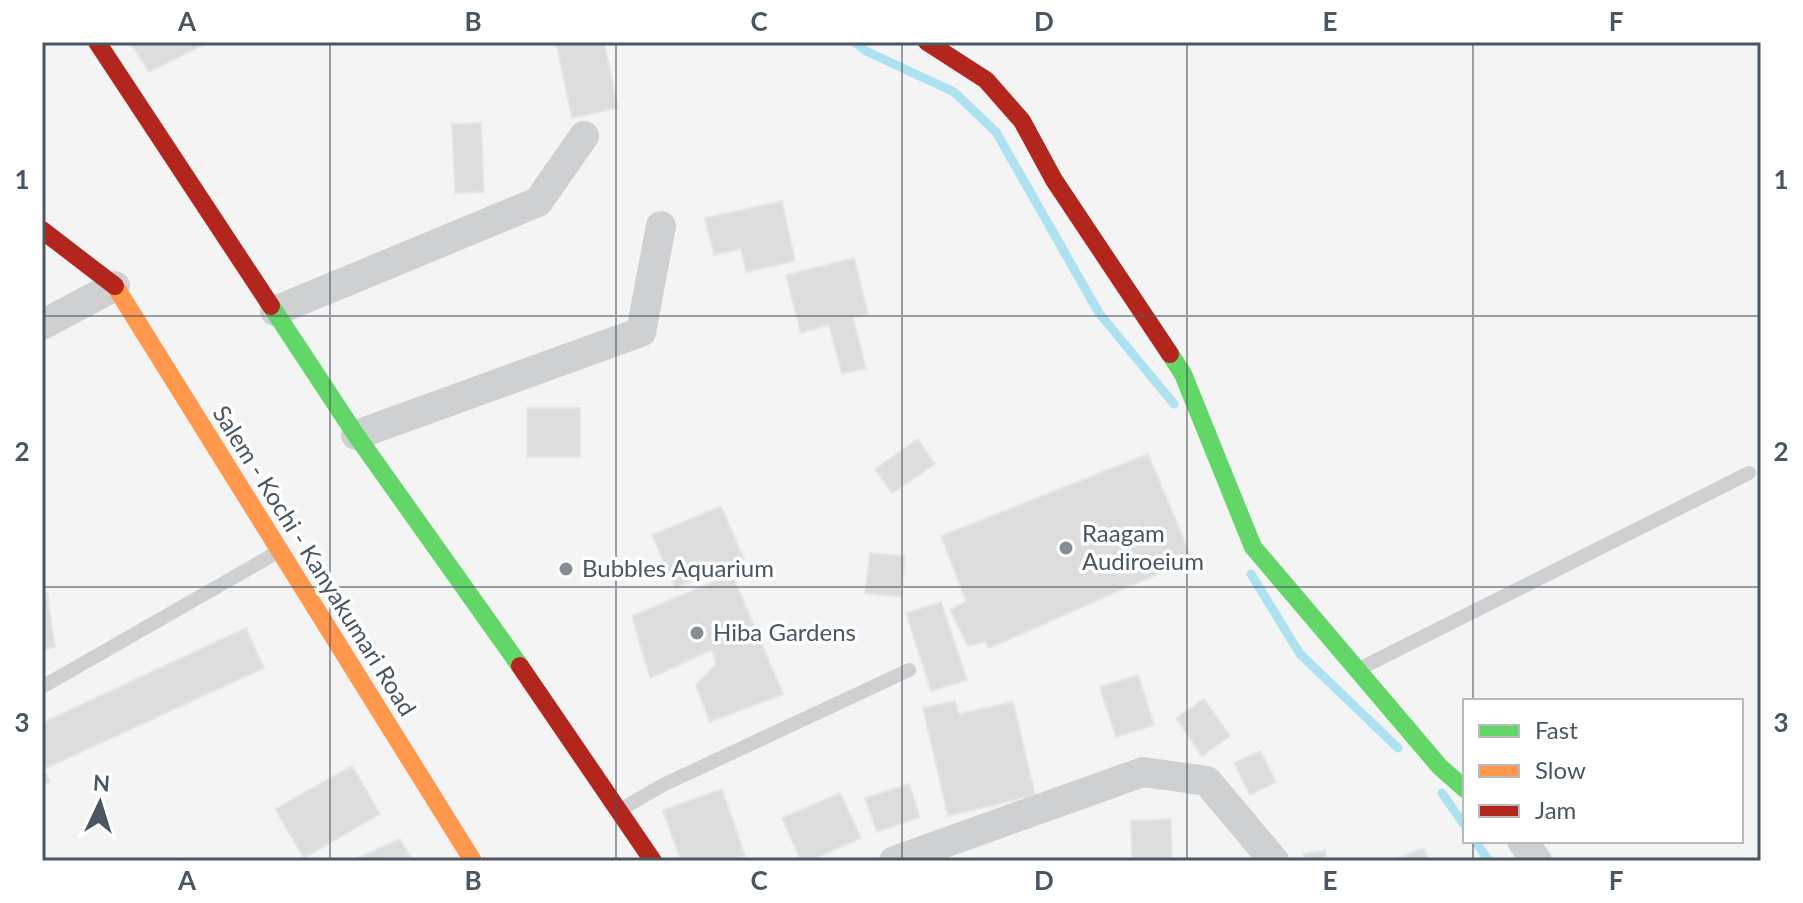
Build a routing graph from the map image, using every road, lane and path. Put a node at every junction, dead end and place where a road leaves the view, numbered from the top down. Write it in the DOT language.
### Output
graph roads {
  1 [pos="97,42"];
  2 [pos="927,42"];
  3 [pos="584,136"];
  4 [pos="661,226"];
  5 [pos="42,230"];
  6 [pos="115,286"];
  7 [pos="275,311"];
  8 [pos="42,325"];
  9 [pos="356,435"];
  10 [pos="1749,473"];
  11 [pos="280,550"];
  12 [pos="909,670"];
  13 [pos="1357,670"];
  14 [pos="42,687"];
  15 [pos="1463,787"];
  16 [pos="619,811"];
  17 [pos="1524,843"];
  18 [pos="473,861"];
  19 [pos="653,861"];
  20 [pos="894,861"];
  21 [pos="1274,861"];
  22 [pos="1537,861"];
  1 -- 7 [label="main road"];
  2 -- 13 [label="main road"];
  3 -- 7 [label="street"];
  4 -- 9 [label="street"];
  5 -- 6 [label="main road"];
  6 -- 8 [label="street"];
  6 -- 11 [label="main road, Salem - Kochi - Kanyakumari Road"];
  7 -- 9 [label="main road"];
  9 -- 16 [label="main road"];
  10 -- 13 [label="lane"];
  11 -- 14 [label="lane"];
  11 -- 18 [label="main road, Salem - Kochi - Kanyakumari Road"];
  12 -- 16 [label="lane"];
  13 -- 15 [label="main road"];
  16 -- 19 [label="main road"];
  17 -- 22 [label="street"];
  20 -- 21 [label="street"];
}
